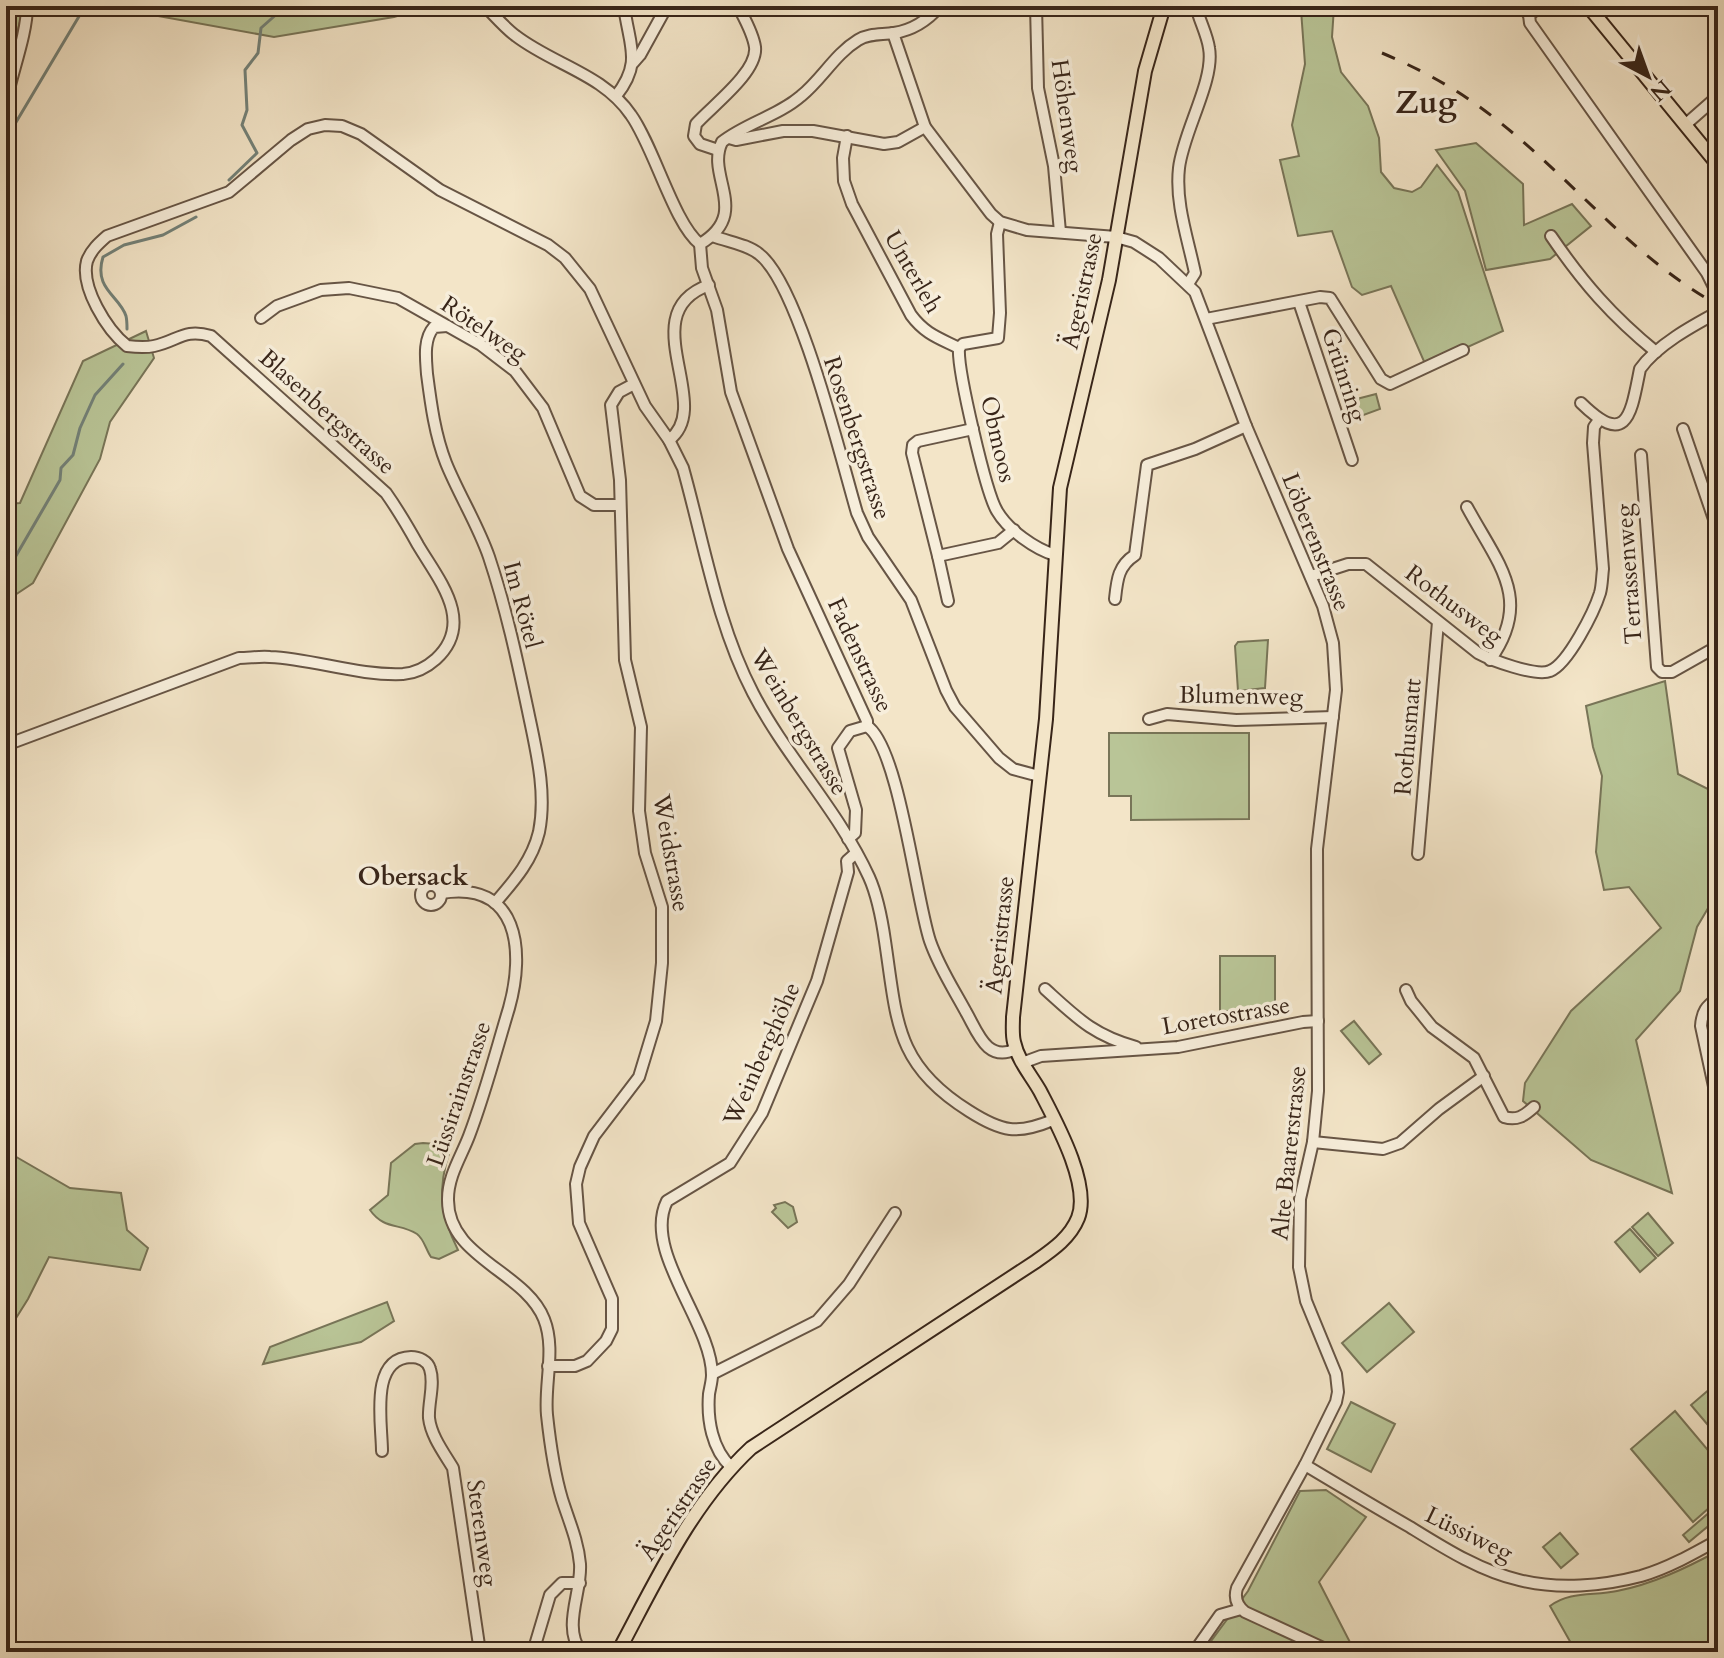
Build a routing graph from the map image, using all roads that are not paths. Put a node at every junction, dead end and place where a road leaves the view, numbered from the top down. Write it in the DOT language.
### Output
graph roads {
  1 [pos="27,6"];
  2 [pos="485,6"];
  3 [pos="624,6"];
  4 [pos="667,6"];
  5 [pos="738,6"];
  6 [pos="940,6"];
  7 [pos="1036,6"];
  8 [pos="1164,6"];
  9 [pos="1196,6"];
  10 [pos="1541,6"];
  11 [pos="1588,6"];
  12 [pos="1526,10"];
  13 [pos="893,33"];
  14 [pos="633,63"];
  15 [pos="616,96"];
  16 [pos="1718,96"];
  17 [pos="6,102"];
  18 [pos="1685,125"];
  19 [pos="925,127"];
  20 [pos="847,136"];
  21 [pos="728,138"];
  22 [pos="718,156"];
  23 [pos="1718,165"];
  24 [pos="440,190"];
  25 [pos="1000,222"];
  26 [pos="1060,232"];
  27 [pos="713,236"];
  28 [pos="1551,236"];
  29 [pos="1116,237"];
  30 [pos="700,244"];
  31 [pos="1188,284"];
  32 [pos="709,285"];
  33 [pos="1718,295"];
  34 [pos="1299,302"];
  35 [pos="1718,312"];
  36 [pos="261,318"];
  37 [pos="1206,319"];
  38 [pos="447,326"];
  39 [pos="959,348"];
  40 [pos="1463,350"];
  41 [pos="1656,352"];
  42 [pos="634,384"];
  43 [pos="1581,403"];
  44 [pos="1599,420"];
  45 [pos="1246,426"];
  46 [pos="973,429"];
  47 [pos="1683,429"];
  48 [pos="669,440"];
  49 [pos="1641,455"];
  50 [pos="1352,460"];
  51 [pos="620,505"];
  52 [pos="1467,507"];
  53 [pos="1014,530"];
  54 [pos="1718,531"];
  55 [pos="1055,555"];
  56 [pos="938,556"];
  57 [pos="1311,576"];
  58 [pos="1115,599"];
  59 [pos="948,601"];
  60 [pos="1438,622"];
  61 [pos="1718,646"];
  62 [pos="1490,660"];
  63 [pos="1333,717"];
  64 [pos="1149,719"];
  65 [pos="867,726"];
  66 [pos="6,745"];
  67 [pos="1039,776"];
  68 [pos="848,839"];
  69 [pos="856,853"];
  70 [pos="1418,854"];
  71 [pos="441,893"];
  72 [pos="495,903"];
  73 [pos="1045,989"];
  74 [pos="1406,990"];
  75 [pos="1718,998"];
  76 [pos="1318,1021"];
  77 [pos="1142,1048"];
  78 [pos="1016,1049"];
  79 [pos="1022,1063"];
  80 [pos="1484,1076"];
  81 [pos="1718,1105"];
  82 [pos="1534,1107"];
  83 [pos="1053,1120"];
  84 [pos="1313,1142"];
  85 [pos="895,1213"];
  86 [pos="548,1366"];
  87 [pos="712,1374"];
  88 [pos="382,1451"];
  89 [pos="1305,1465"];
  90 [pos="731,1467"];
  91 [pos="1718,1540"];
  92 [pos="580,1583"];
  93 [pos="1241,1609"];
  94 [pos="480,1652"];
  95 [pos="533,1652"];
  96 [pos="581,1652"];
  97 [pos="618,1652"];
  98 [pos="1194,1652"];
  99 [pos="1332,1652"];
  1 -- 17 [label="street"];
  2 -- 15 [label="street"];
  3 -- 14 [label="street"];
  4 -- 14 [label="street"];
  5 -- 22 [label="street"];
  6 -- 13 [label="street"];
  7 -- 26 [label="street, Höhenweg"];
  8 -- 29 [label="main road, Ägeristrasse"];
  9 -- 31 [label="street, Löberenstrasse"];
  10 -- 12 [label="street"];
  11 -- 18 [label="main road"];
  12 -- 33 [label="street"];
  13 -- 19 [label="street"];
  13 -- 21 [label="street"];
  14 -- 15 [label="street"];
  15 -- 30 [label="street"];
  16 -- 18 [label="street"];
  18 -- 23 [label="main road"];
  19 -- 20 [label="street"];
  19 -- 25 [label="street"];
  20 -- 21 [label="street"];
  20 -- 39 [label="street, Unterleh"];
  21 -- 22 [label="street"];
  22 -- 27 [label="street"];
  24 -- 42 [label="street, Weinbergstrasse"];
  24 -- 66 [label="street, Blasenbergstrasse"];
  25 -- 26 [label="street, Löberenstrasse"];
  25 -- 39 [label="street"];
  26 -- 29 [label="street, Löberenstrasse"];
  27 -- 30 [label="street"];
  27 -- 67 [label="street, Rosenbergstrasse"];
  28 -- 41 [label="street"];
  29 -- 31 [label="street, Löberenstrasse"];
  29 -- 55 [label="main road, Ägeristrasse"];
  30 -- 32 [label="street, Fadenstrasse"];
  31 -- 37 [label="street, Löberenstrasse"];
  32 -- 48 [label="street"];
  32 -- 65 [label="street, Fadenstrasse"];
  34 -- 37 [label="street"];
  34 -- 40 [label="street"];
  34 -- 50 [label="street, Grünring"];
  35 -- 41 [label="street"];
  36 -- 38 [label="street, Rötelweg"];
  37 -- 45 [label="street, Löberenstrasse"];
  38 -- 51 [label="street, Rötelweg"];
  38 -- 72 [label="street, Im Rötel"];
  39 -- 46 [label="street, Obmoos"];
  41 -- 44 [label="street"];
  42 -- 48 [label="street, Weinbergstrasse"];
  42 -- 51 [label="street, Weidstrasse"];
  43 -- 44 [label="street"];
  44 -- 62 [label="street, Rothusweg"];
  45 -- 57 [label="street, Löberenstrasse"];
  45 -- 58 [label="street"];
  46 -- 53 [label="street, Obmoos"];
  46 -- 56 [label="street"];
  47 -- 54 [label="street"];
  48 -- 68 [label="street, Weinbergstrasse"];
  49 -- 61 [label="street, Terrassenweg"];
  51 -- 86 [label="street, Weidstrasse"];
  52 -- 62 [label="street"];
  53 -- 55 [label="street, Obmoos"];
  53 -- 56 [label="street"];
  55 -- 67 [label="main road, Ägeristrasse"];
  56 -- 59 [label="street"];
  57 -- 60 [label="street, Rothusweg"];
  57 -- 63 [label="street, Löberenstrasse"];
  60 -- 62 [label="street, Rothusweg"];
  60 -- 70 [label="street, Rothusmatt"];
  63 -- 64 [label="street, Blumenweg"];
  63 -- 76 [label="street, Löberenstrasse"];
  65 -- 68 [label="street"];
  65 -- 78 [label="street, Fadenstrasse"];
  67 -- 78 [label="main road, Ägeristrasse"];
  68 -- 69 [label="street, Weinbergstrasse"];
  69 -- 83 [label="street, Weinbergstrasse"];
  69 -- 87 [label="street, Weinberghöhe"];
  71 -- 72 [label="street"];
  72 -- 86 [label="street, Lüssirainstrasse"];
  73 -- 77 [label="street, Loretostrasse"];
  74 -- 80 [label="street"];
  75 -- 81 [label="street"];
  76 -- 77 [label="street, Loretostrasse"];
  76 -- 84 [label="street, Alte Baarerstrasse"];
  77 -- 79 [label="street, Loretostrasse"];
  78 -- 79 [label="main road, Ägeristrasse"];
  79 -- 83 [label="main road, Ägeristrasse"];
  80 -- 82 [label="street"];
  80 -- 84 [label="street"];
  83 -- 90 [label="main road, Ägeristrasse"];
  84 -- 89 [label="street, Alte Baarerstrasse"];
  85 -- 87 [label="street"];
  86 -- 92 [label="street, Lüssirainstrasse"];
  87 -- 90 [label="street"];
  88 -- 94 [label="street, Sterenweg"];
  89 -- 91 [label="street, Lüssiweg"];
  89 -- 93 [label="street, Alte Baarerstrasse"];
  90 -- 97 [label="main road, Ägeristrasse"];
  92 -- 95 [label="street"];
  92 -- 96 [label="street, Lüssirainstrasse"];
  93 -- 98 [label="street"];
  93 -- 99 [label="street"];
}
